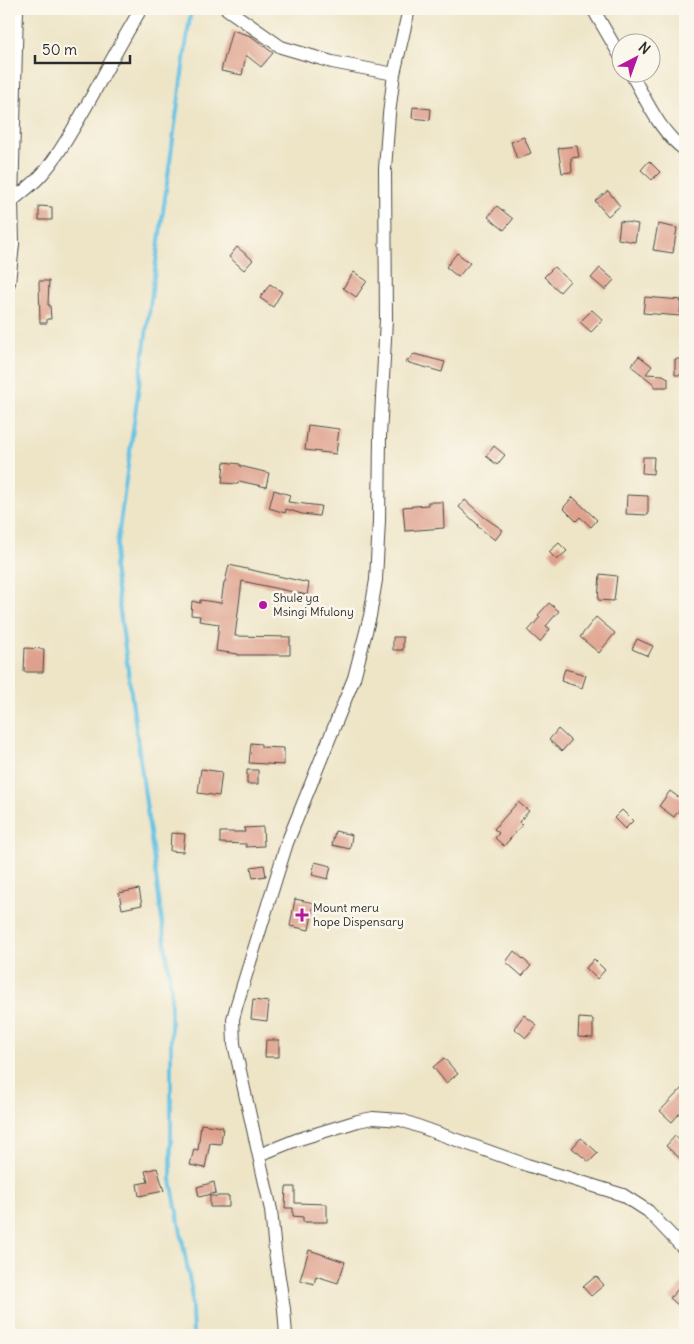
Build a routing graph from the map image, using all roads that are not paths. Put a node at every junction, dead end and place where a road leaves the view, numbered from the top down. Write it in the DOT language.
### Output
graph roads {
  1 [pos="16,9"];
  2 [pos="141,9"];
  3 [pos="227,9"];
  4 [pos="408,9"];
  5 [pos="593,9"];
  6 [pos="612,42"];
  7 [pos="394,74"];
  8 [pos="636,82"];
  9 [pos="685,150"];
  10 [pos="12,201"];
  11 [pos="9,283"];
  12 [pos="259,1155"];
  13 [pos="685,1250"];
  14 [pos="286,1335"];
  1 -- 10 [label="street"];
  2 -- 10 [label="street"];
  3 -- 7 [label="street"];
  4 -- 7 [label="street"];
  5 -- 6 [label="street"];
  7 -- 12 [label="street"];
  8 -- 9 [label="street"];
  10 -- 11 [label="street"];
  12 -- 13 [label="street"];
  12 -- 14 [label="street"];
}
